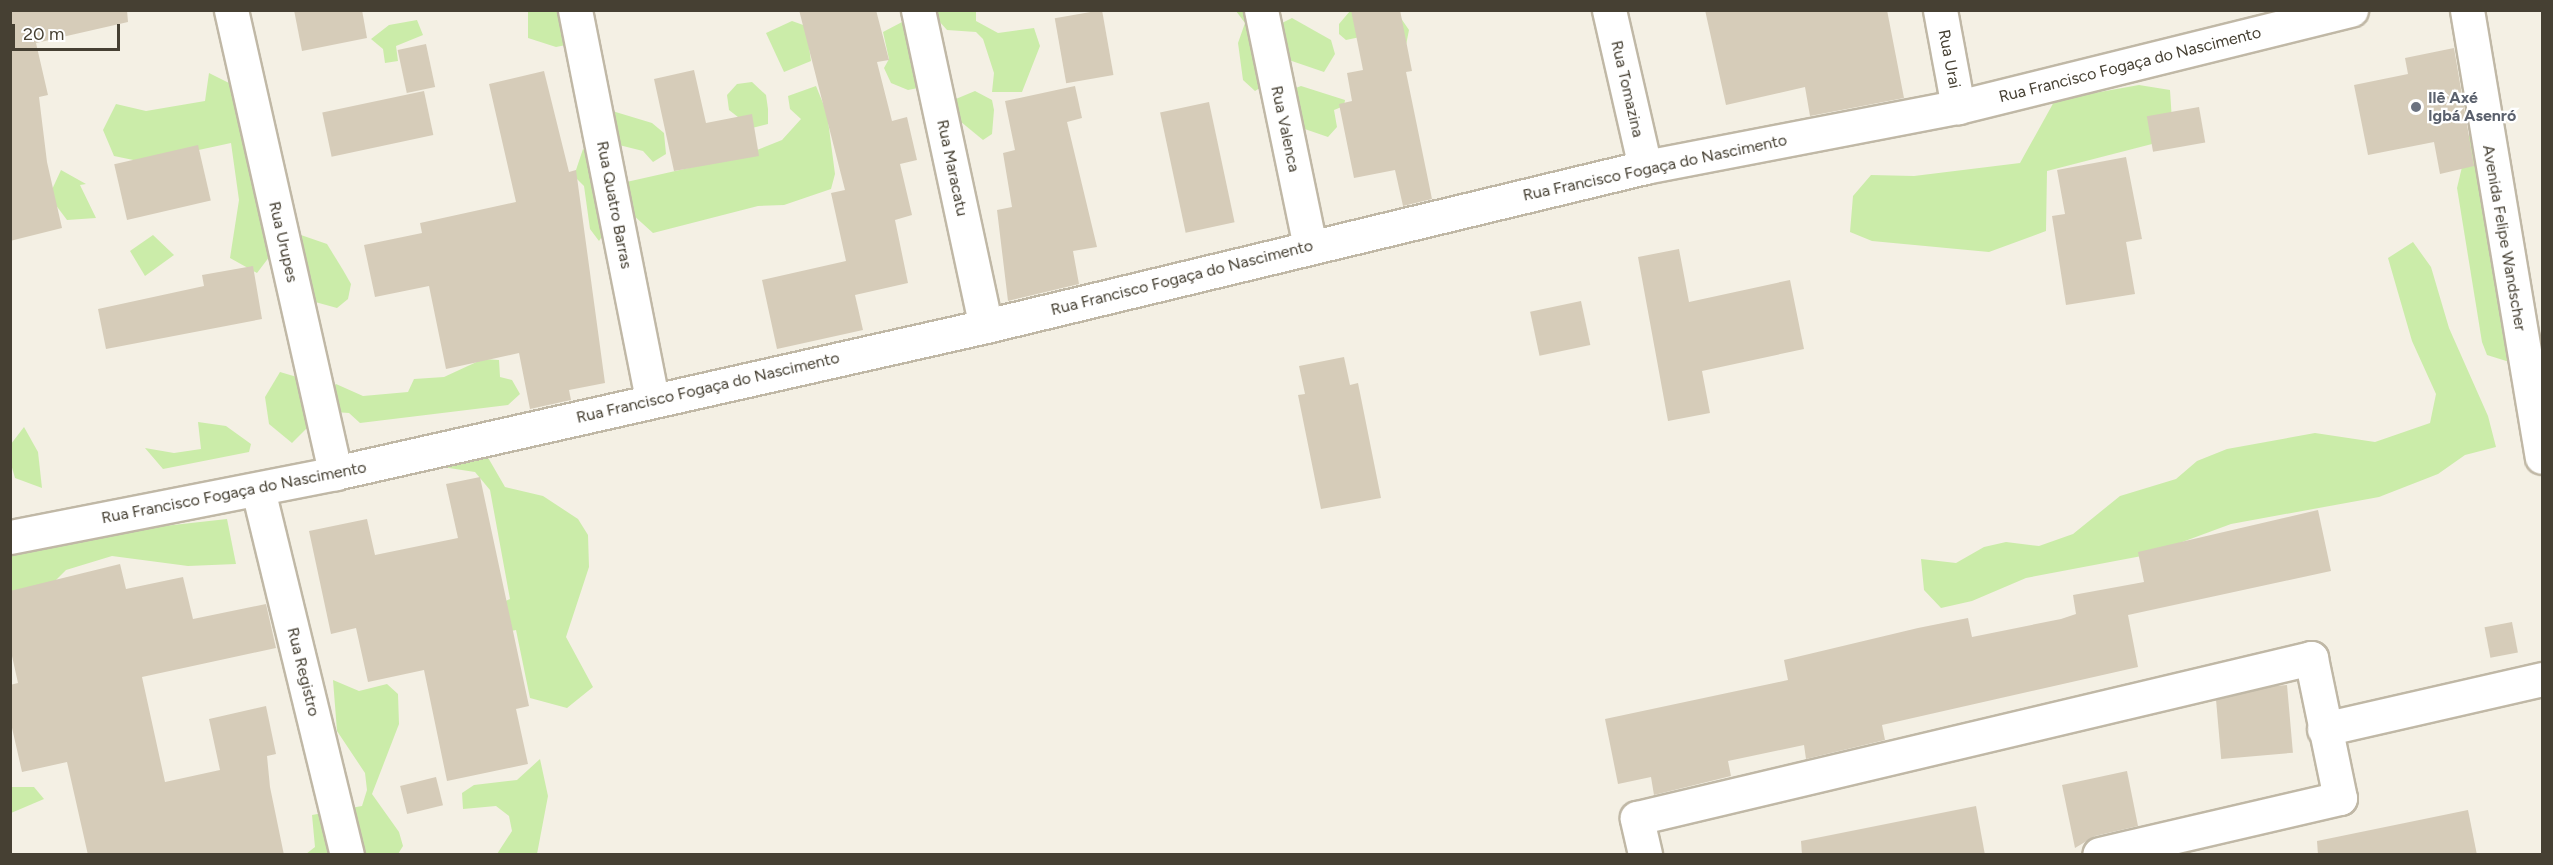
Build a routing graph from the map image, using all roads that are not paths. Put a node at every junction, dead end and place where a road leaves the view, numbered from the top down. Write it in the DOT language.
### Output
graph roads {
  1 [pos="231,10"];
  2 [pos="575,10"];
  3 [pos="918,10"];
  4 [pos="1261,10"];
  5 [pos="1609,10"];
  6 [pos="1940,10"];
  7 [pos="2350,10"];
  8 [pos="2463,13"];
  9 [pos="1958,107"];
  10 [pos="1645,167"];
  11 [pos="1310,247"];
  12 [pos="986,326"];
  13 [pos="652,399"];
  14 [pos="2542,457"];
  15 [pos="335,473"];
  16 [pos="258,490"];
  17 [pos="10,537"];
  18 [pos="2542,679"];
  19 [pos="2324,729"];
  20 [pos="347,855"];
  21 [pos="1645,855"];
  22 [pos="2098,855"];
  1 -- 15 [label="street, Rua Urupes"];
  2 -- 13 [label="street, Rua Quatro Barras"];
  3 -- 12 [label="street, Rua Maracatu"];
  4 -- 11 [label="street, Rua Valenca"];
  5 -- 10 [label="street, Rua Tomazina"];
  6 -- 9 [label="street, Rua Urai"];
  7 -- 9 [label="street, Rua Francisco Fogaça do Nascimento"];
  8 -- 14 [label="street, Avenida Felipe Wandscher"];
  9 -- 10 [label="street, Rua Francisco Fogaça do Nascimento"];
  10 -- 11 [label="street, Rua Francisco Fogaça do Nascimento"];
  11 -- 12 [label="street, Rua Francisco Fogaça do Nascimento"];
  12 -- 13 [label="street, Rua Francisco Fogaça do Nascimento"];
  13 -- 15 [label="street, Rua Francisco Fogaça do Nascimento"];
  15 -- 16 [label="street, Rua Francisco Fogaça do Nascimento"];
  16 -- 17 [label="street, Rua Francisco Fogaça do Nascimento"];
  16 -- 20 [label="street, Rua Registro"];
  18 -- 19 [label="street"];
  19 -- 21 [label="street"];
  19 -- 22 [label="street"];
}
